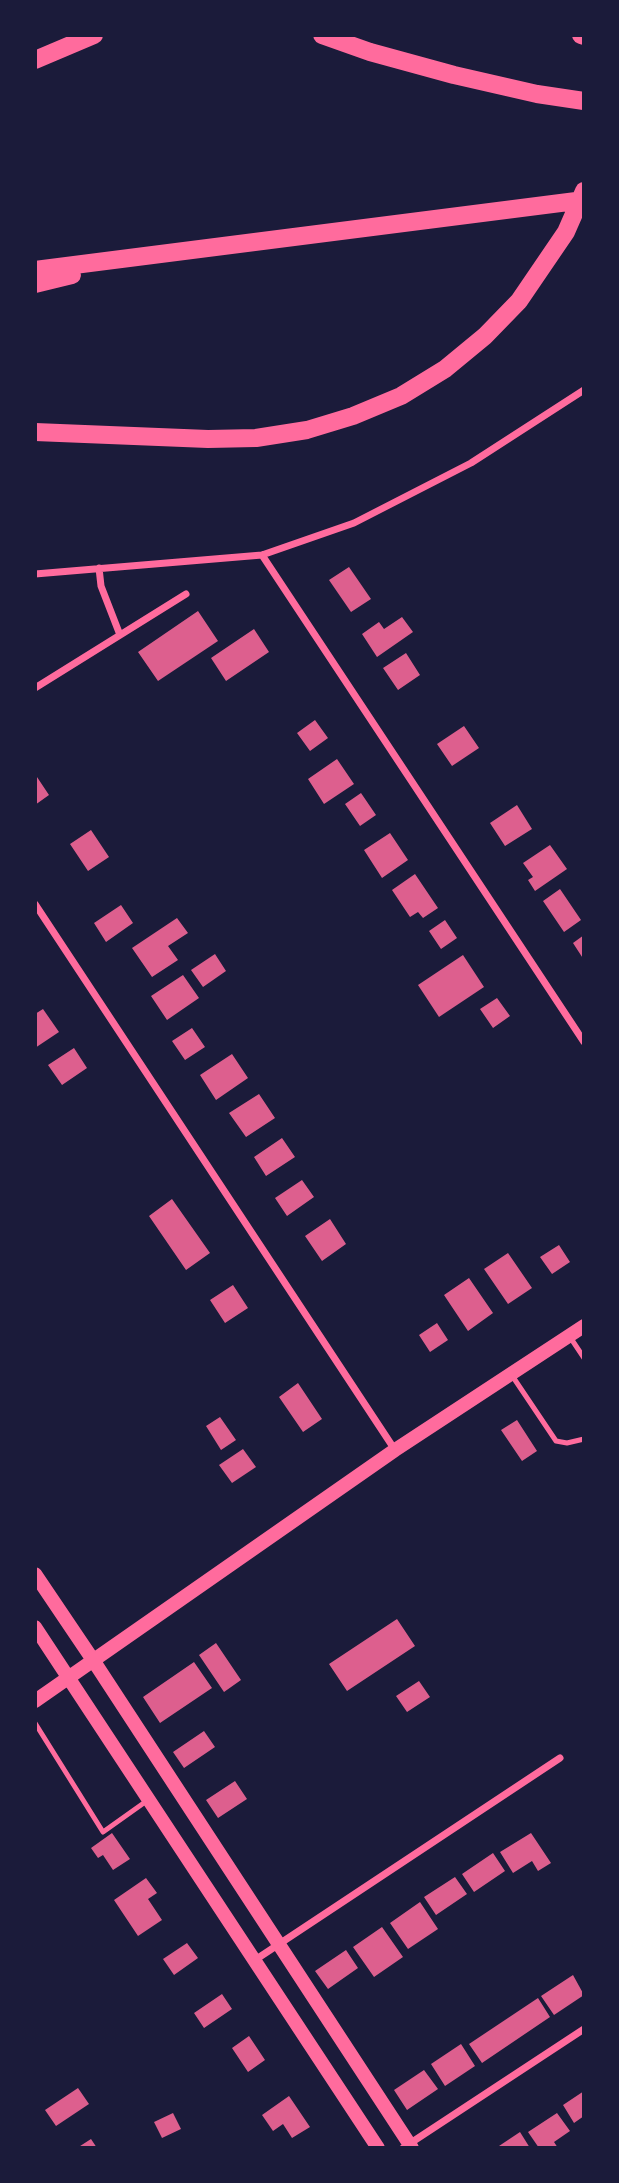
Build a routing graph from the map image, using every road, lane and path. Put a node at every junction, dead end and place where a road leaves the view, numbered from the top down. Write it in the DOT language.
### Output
graph roads {
  1 [pos="94,35"];
  2 [pos="322,35"];
  3 [pos="35,60"];
  4 [pos="584,101"];
  5 [pos="584,191"];
  6 [pos="584,200"];
  7 [pos="148,257"];
  8 [pos="35,270"];
  9 [pos="35,284"];
  10 [pos="584,390"];
  11 [pos="35,432"];
  12 [pos="262,555"];
  13 [pos="99,568"];
  14 [pos="35,574"];
  15 [pos="186,594"];
  16 [pos="120,635"];
  17 [pos="35,688"];
  18 [pos="35,904"];
  19 [pos="584,1042"];
  20 [pos="584,1326"];
  21 [pos="569,1336"];
  22 [pos="584,1358"];
  23 [pos="511,1374"];
  24 [pos="584,1439"];
  25 [pos="395,1450"];
  26 [pos="35,1574"];
  27 [pos="35,1627"];
  28 [pos="93,1660"];
  29 [pos="69,1678"];
  30 [pos="35,1701"];
  31 [pos="35,1723"];
  32 [pos="560,1758"];
  33 [pos="148,1800"];
  34 [pos="279,1945"];
  35 [pos="254,1960"];
  36 [pos="584,2029"];
  37 [pos="408,2147"];
  38 [pos="378,2148"];
  1 -- 3 [label="highway"];
  2 -- 4 [label="highway"];
  5 -- 11 [label="highway"];
  6 -- 7 [label="highway"];
  7 -- 8 [label="highway"];
  7 -- 9 [label="highway"];
  10 -- 12 [label="street"];
  12 -- 13 [label="street"];
  12 -- 19 [label="street"];
  13 -- 14 [label="street"];
  13 -- 16 [label="street"];
  15 -- 16 [label="street"];
  16 -- 17 [label="street"];
  18 -- 25 [label="street"];
  20 -- 21 [label="main road"];
  21 -- 22 [label="lane"];
  21 -- 23 [label="main road"];
  23 -- 24 [label="lane"];
  23 -- 25 [label="main road"];
  25 -- 28 [label="main road"];
  26 -- 28 [label="main road"];
  27 -- 29 [label="main road"];
  28 -- 29 [label="main road"];
  28 -- 34 [label="main road"];
  29 -- 30 [label="main road"];
  29 -- 33 [label="main road"];
  31 -- 33 [label="lane"];
  32 -- 34 [label="street"];
  33 -- 35 [label="main road"];
  34 -- 35 [label="street"];
  34 -- 37 [label="main road"];
  35 -- 38 [label="main road"];
  36 -- 37 [label="street"];
}
